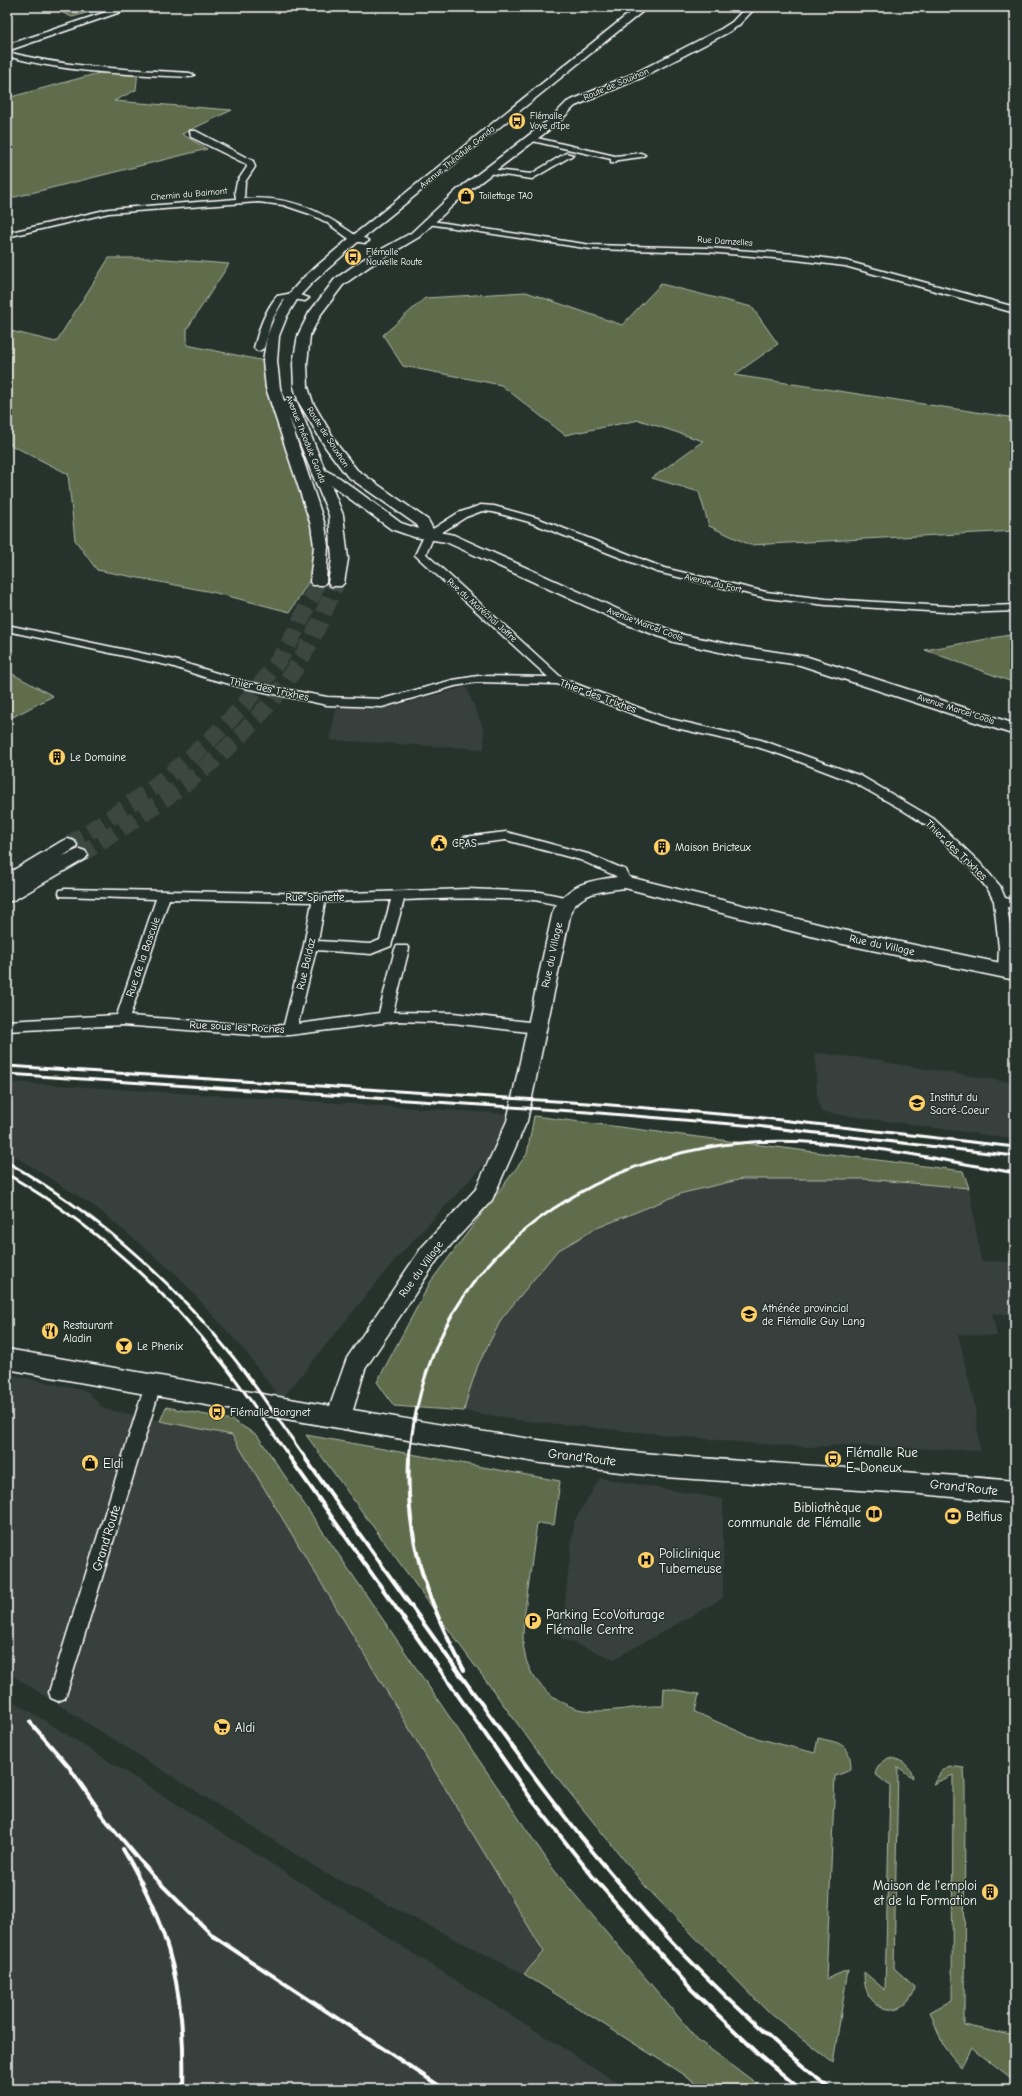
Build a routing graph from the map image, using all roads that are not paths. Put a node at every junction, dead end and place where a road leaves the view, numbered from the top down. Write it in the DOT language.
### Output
graph roads {
  1 [pos="117,7"];
  2 [pos="130,7"];
  3 [pos="643,7"];
  4 [pos="650,7"];
  5 [pos="751,7"];
  6 [pos="7,44"];
  7 [pos="7,48"];
  8 [pos="7,54"];
  9 [pos="190,75"];
  10 [pos="193,133"];
  11 [pos="531,138"];
  12 [pos="569,155"];
  13 [pos="641,155"];
  14 [pos="488,171"];
  15 [pos="240,200"];
  16 [pos="428,222"];
  17 [pos="7,235"];
  18 [pos="360,240"];
  19 [pos="299,297"];
  20 [pos="1015,310"];
  21 [pos="259,348"];
  22 [pos="306,404"];
  23 [pos="298,421"];
  24 [pos="320,473"];
  25 [pos="429,536"];
  26 [pos="318,582"];
  27 [pos="336,583"];
  28 [pos="1015,608"];
  29 [pos="7,628"];
  30 [pos="559,680"];
  31 [pos="1015,730"];
  32 [pos="464,841"];
  33 [pos="7,882"];
  34 [pos="624,882"];
  35 [pos="65,893"];
  36 [pos="164,895"];
  37 [pos="7,896"];
  38 [pos="398,896"];
  39 [pos="319,898"];
  40 [pos="565,901"];
  41 [pos="1000,901"];
  42 [pos="1015,904"];
  43 [pos="311,944"];
  44 [pos="402,950"];
  45 [pos="1010,971"];
  46 [pos="384,1018"];
  47 [pos="122,1020"];
  48 [pos="7,1026"];
  49 [pos="537,1028"];
  50 [pos="290,1030"];
  51 [pos="7,1359"];
  52 [pos="153,1385"];
  53 [pos="338,1418"];
  54 [pos="1015,1492"];
  55 [pos="58,1692"];
  1 -- 6 [label="street"];
  2 -- 7 [label="street"];
  3 -- 18 [label="street, Avenue Théodule Gonda"];
  4 -- 18 [label="street, Avenue Théodule Gonda"];
  5 -- 11 [label="street, Route de Souxhon"];
  8 -- 9 [label="street"];
  10 -- 15 [label="street"];
  11 -- 13 [label="street"];
  11 -- 14 [label="street, Route de Souxhon"];
  12 -- 14 [label="street"];
  14 -- 16 [label="street, Route de Souxhon"];
  15 -- 17 [label="street, Chemin du Baimont"];
  15 -- 18 [label="street, Chemin du Baimont"];
  16 -- 20 [label="street, Rue Damzelles"];
  16 -- 22 [label="street, Route de Souxhon"];
  18 -- 19 [label="street, Avenue Théodule Gonda"];
  19 -- 21 [label="street, Avenue Théodule Gonda"];
  19 -- 23 [label="street, Avenue Théodule Gonda"];
  19 -- 26 [label="street, Avenue Théodule Gonda"];
  22 -- 23 [label="street"];
  22 -- 25 [label="street, Route de Souxhon"];
  23 -- 24 [label="street, Avenue Théodule Gonda"];
  24 -- 25 [label="street, Avenue Marcel Cools"];
  24 -- 27 [label="street, Avenue Théodule Gonda"];
  25 -- 28 [label="street, Avenue du Fort"];
  25 -- 30 [label="street, Rue du Maréchal Joffre"];
  25 -- 31 [label="street, Avenue Marcel Cools"];
  29 -- 30 [label="street, Thier des Trixhes"];
  30 -- 41 [label="street, Thier des Trixhes"];
  32 -- 34 [label="street"];
  33 -- 37 [label="street"];
  34 -- 40 [label="street, Rue du Village"];
  34 -- 45 [label="street, Rue du Village"];
  35 -- 36 [label="street, Rue Spinette"];
  36 -- 39 [label="street, Rue Spinette"];
  36 -- 47 [label="street, Rue de la Bascule"];
  38 -- 39 [label="street, Rue Spinette"];
  38 -- 40 [label="street, Rue Spinette"];
  38 -- 43 [label="street"];
  39 -- 43 [label="street, Rue Baldaz"];
  40 -- 49 [label="street, Rue du Village"];
  41 -- 42 [label="street"];
  41 -- 45 [label="street, Thier des Trixhes"];
  43 -- 50 [label="street, Rue Baldaz"];
  44 -- 46 [label="street"];
  46 -- 49 [label="street, Rue sous les Roches"];
  46 -- 50 [label="street, Rue sous les Roches"];
  47 -- 48 [label="street, Rue sous les Roches"];
  47 -- 50 [label="street, Rue sous les Roches"];
  49 -- 53 [label="street, Rue du Village"];
  51 -- 52 [label="street, Grand'Route"];
  52 -- 53 [label="street, Grand'Route"];
  52 -- 55 [label="street, Grand'Route"];
  53 -- 54 [label="street, Grand'Route"];
}
